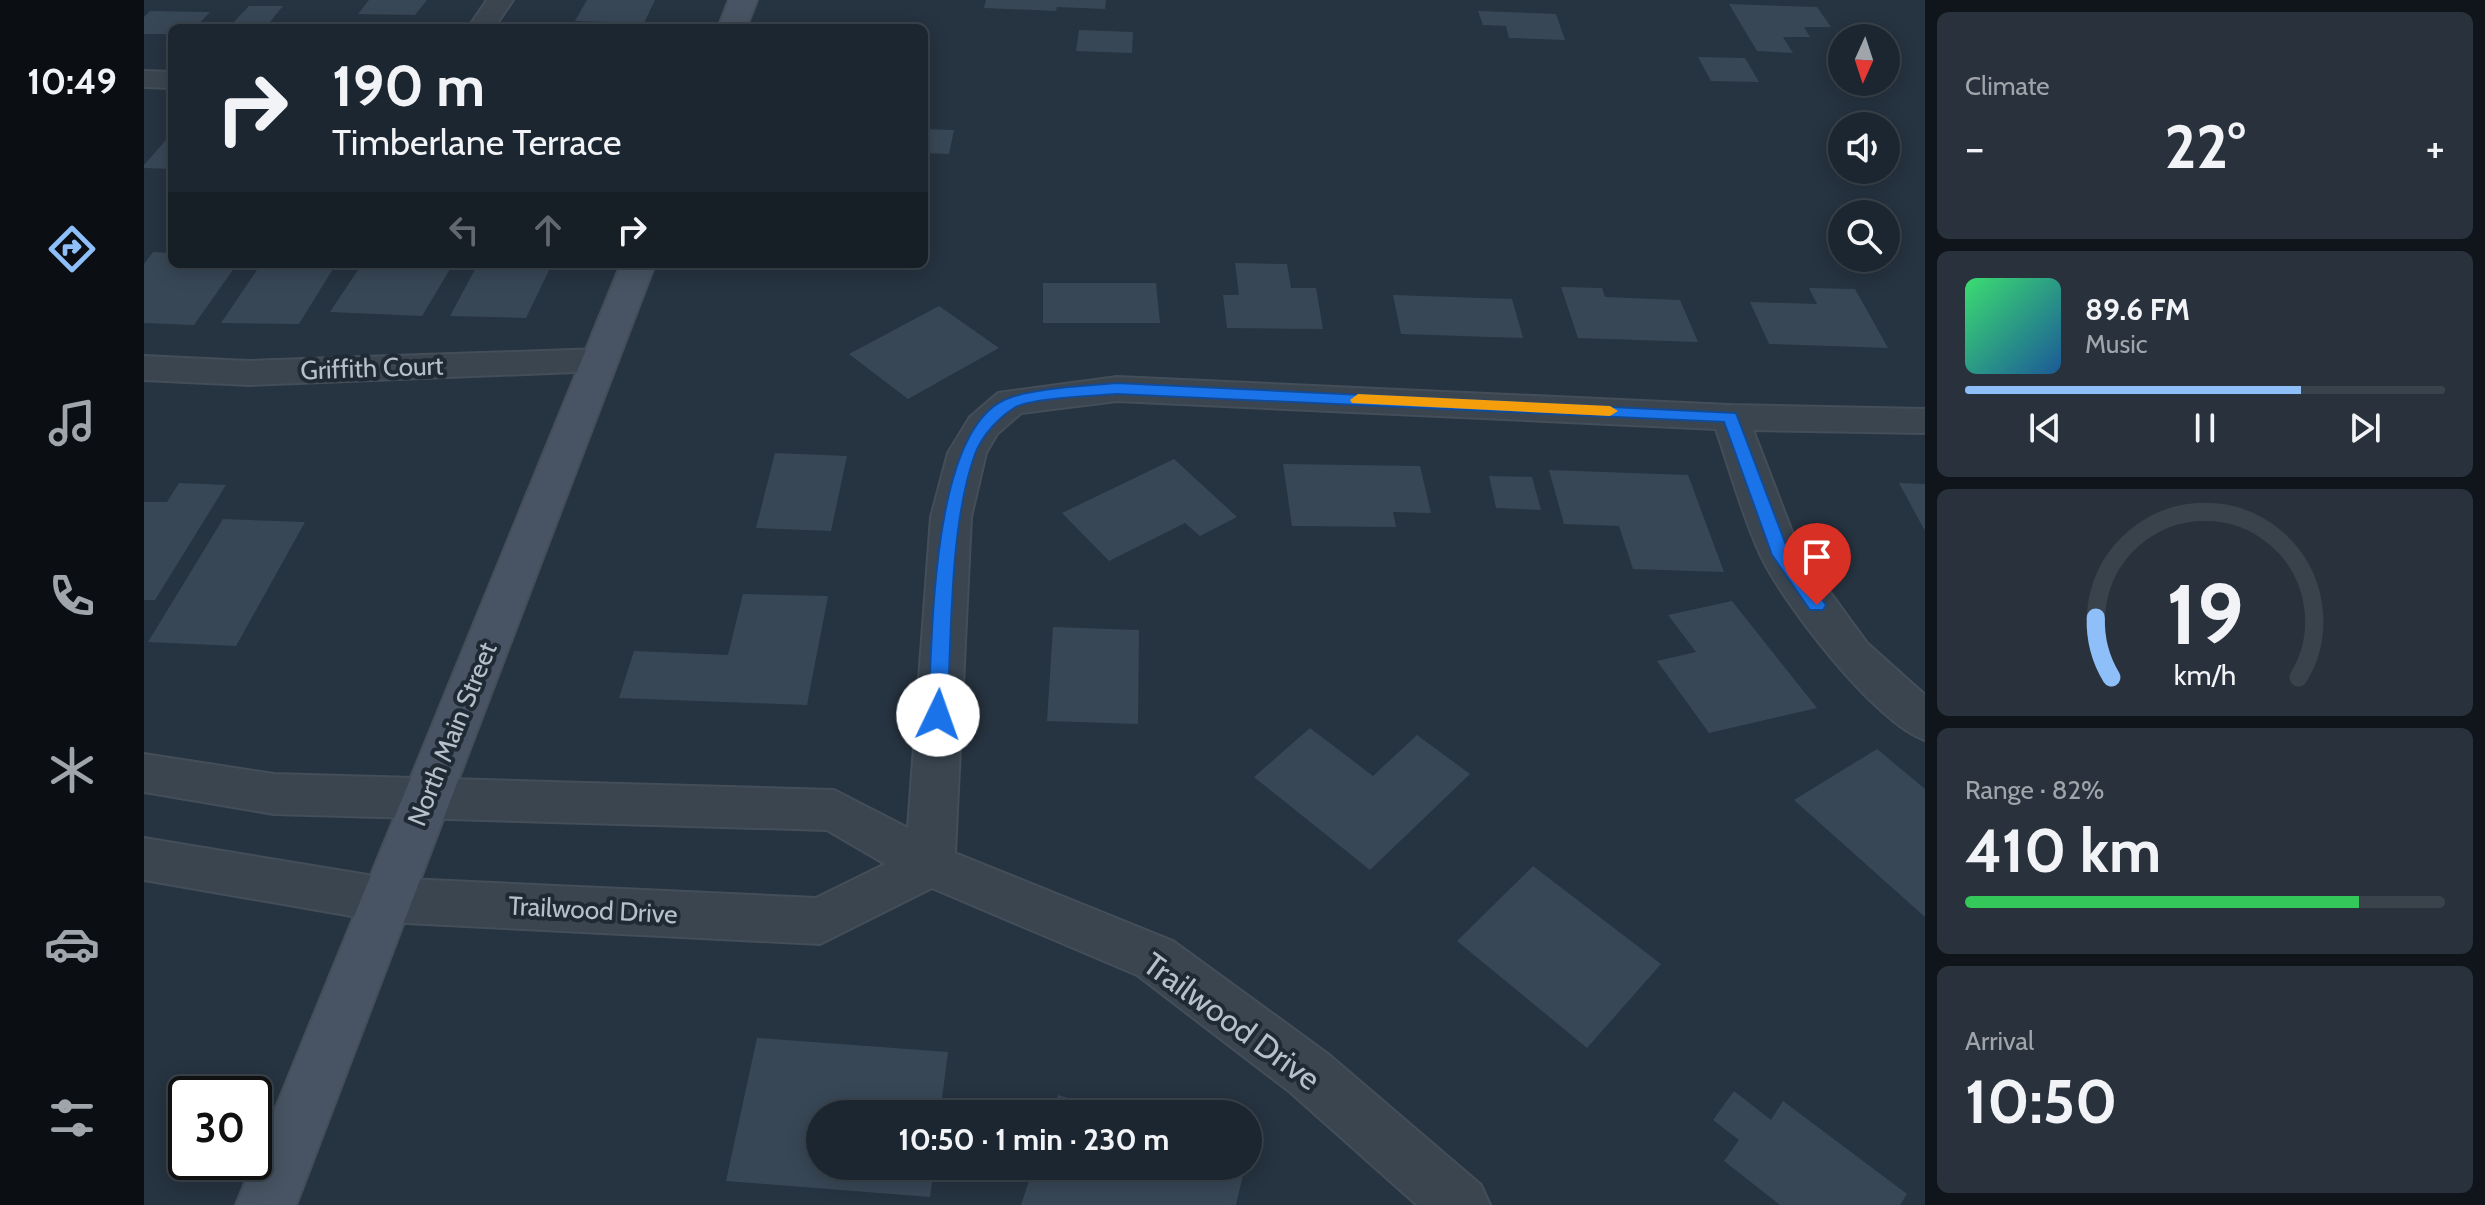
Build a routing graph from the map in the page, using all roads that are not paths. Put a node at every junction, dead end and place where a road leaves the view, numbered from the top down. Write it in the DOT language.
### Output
graph roads {
  1 [pos="500,0"];
  2 [pos="743,0"];
  3 [pos="484,24"];
  4 [pos="734,24"];
  5 [pos="144,79"];
  6 [pos="168,80"];
  7 [pos="636,268"];
  8 [pos="600,360"];
  9 [pos="144,368"];
  10 [pos="1730,417"];
  11 [pos="1925,421"];
  12 [pos="1925,722"];
  13 [pos="144,773"];
  14 [pos="426,799"];
  15 [pos="144,859"];
  16 [pos="930,865"];
  17 [pos="386,900"];
  18 [pos="266,1205"];
  19 [pos="1461,1205"];
  1 -- 3 [label="street"];
  2 -- 4 [label="main road"];
  5 -- 6 [label="street"];
  7 -- 8 [label="main road, North Main Street"];
  8 -- 9 [label="street, Griffith Court"];
  8 -- 14 [label="main road, North Main Street"];
  10 -- 11 [label="street"];
  10 -- 12 [label="street"];
  10 -- 16 [label="street"];
  13 -- 14 [label="street, Trailwood Drive"];
  14 -- 16 [label="street, Trailwood Drive"];
  14 -- 17 [label="main road, North Main Street"];
  15 -- 17 [label="street, Trailwood Drive"];
  16 -- 17 [label="street, Trailwood Drive"];
  16 -- 19 [label="street, Trailwood Drive"];
  17 -- 18 [label="main road, North Main Street"];
}
